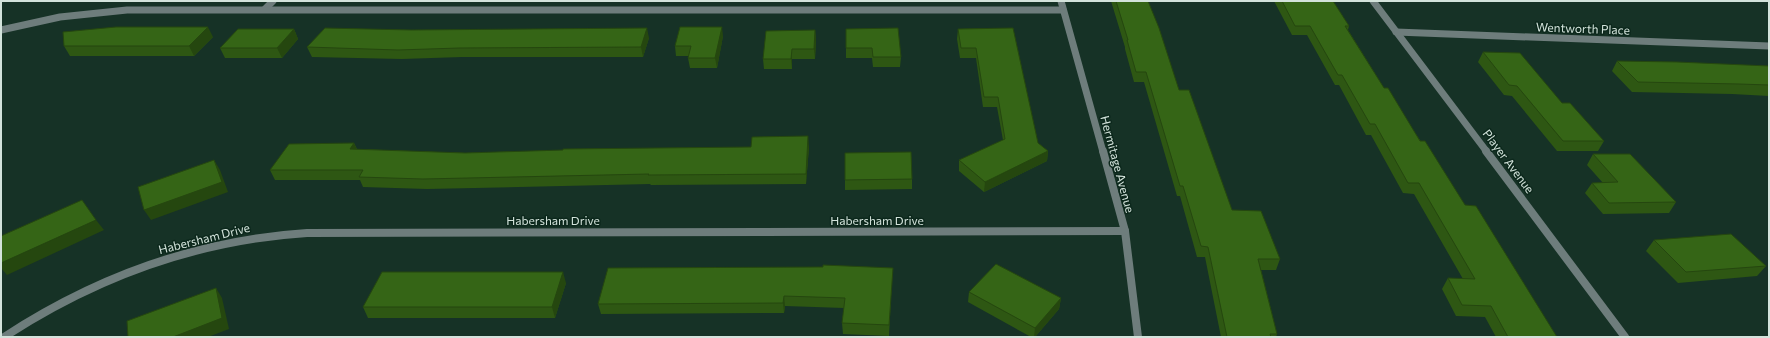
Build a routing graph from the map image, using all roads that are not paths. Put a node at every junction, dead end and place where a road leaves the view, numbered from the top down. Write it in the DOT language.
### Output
graph roads {
  1 [pos="273,1"];
  2 [pos="1061,1"];
  3 [pos="1373,1"];
  4 [pos="265,9"];
  5 [pos="1063,10"];
  6 [pos="1,30"];
  7 [pos="1396,32"];
  8 [pos="1769,46"];
  9 [pos="1124,231"];
  10 [pos="4,337"];
  11 [pos="1138,337"];
  12 [pos="1625,337"];
  1 -- 4 [label="street"];
  2 -- 5 [label="street, Hermitage Avenue"];
  3 -- 7 [label="street, Player Avenue"];
  4 -- 5 [label="street"];
  4 -- 6 [label="street"];
  5 -- 9 [label="street, Hermitage Avenue"];
  7 -- 8 [label="street, Wentworth Place"];
  7 -- 12 [label="street, Player Avenue"];
  9 -- 10 [label="street, Habersham Drive"];
  9 -- 11 [label="street, Hermitage Avenue"];
}
